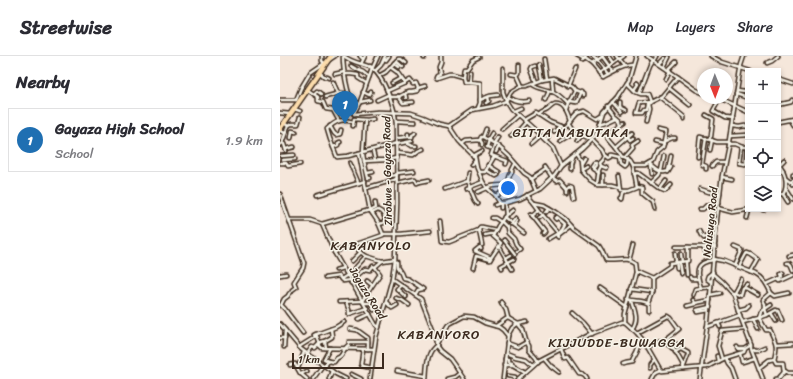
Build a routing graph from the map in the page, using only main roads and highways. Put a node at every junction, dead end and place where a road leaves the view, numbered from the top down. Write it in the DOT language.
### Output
graph roads {
  1 [pos="328,60"];
  2 [pos="282,127"];
  1 -- 2 [label="main road"];
}
